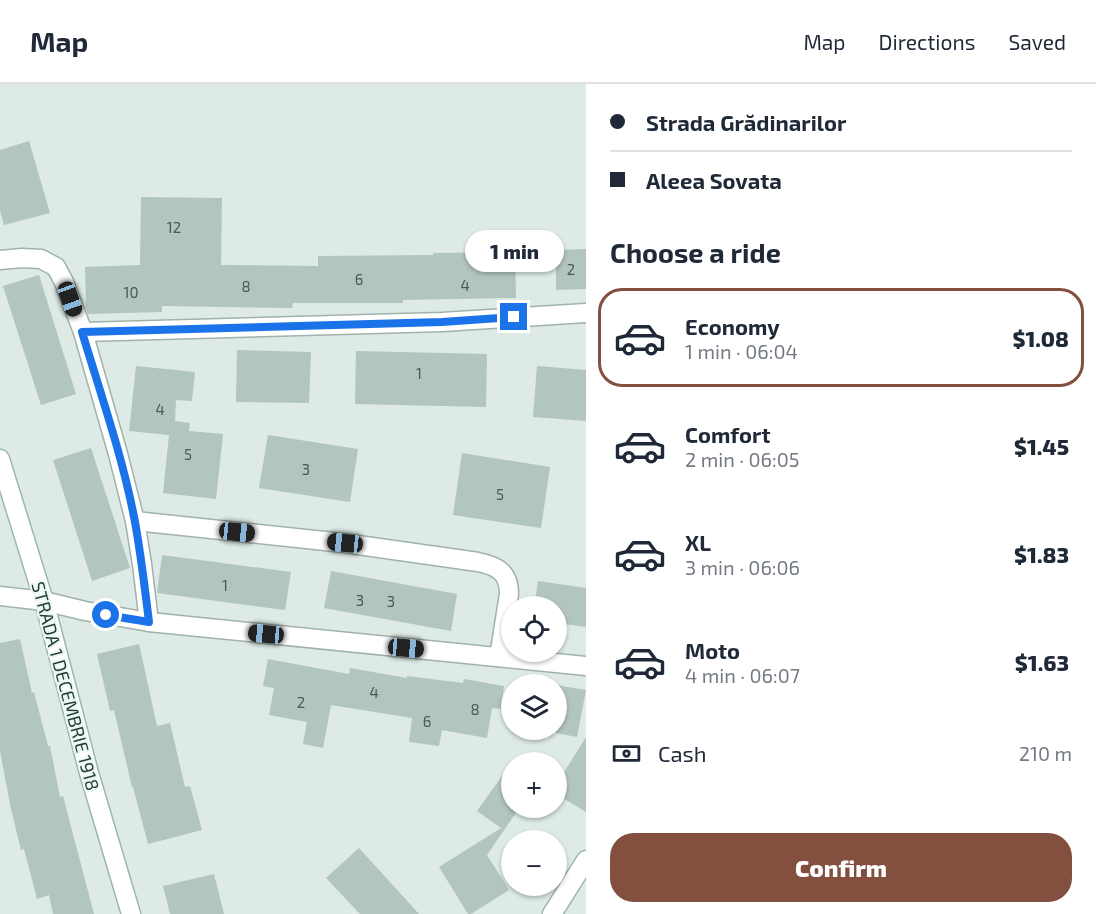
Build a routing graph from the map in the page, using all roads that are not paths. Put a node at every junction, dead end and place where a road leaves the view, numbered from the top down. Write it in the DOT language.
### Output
graph roads {
  1 [pos="0,260"];
  2 [pos="586,313"];
  3 [pos="82,332"];
  4 [pos="0,459"];
  5 [pos="135,521"];
  6 [pos="0,596"];
  7 [pos="44,602"];
  8 [pos="149,622"];
  9 [pos="499,657"];
  10 [pos="586,666"];
  11 [pos="586,860"];
  12 [pos="131,914"];
  13 [pos="552,914"];
  1 -- 3 [label="street"];
  2 -- 3 [label="street"];
  3 -- 5 [label="street"];
  4 -- 7 [label="street, STRADA 1 DECEMBRIE 1918"];
  5 -- 8 [label="street"];
  5 -- 9 [label="street"];
  6 -- 7 [label="street"];
  7 -- 8 [label="street"];
  7 -- 12 [label="street, STRADA 1 DECEMBRIE 1918"];
  8 -- 9 [label="street"];
  9 -- 10 [label="street"];
  11 -- 13 [label="street"];
}
